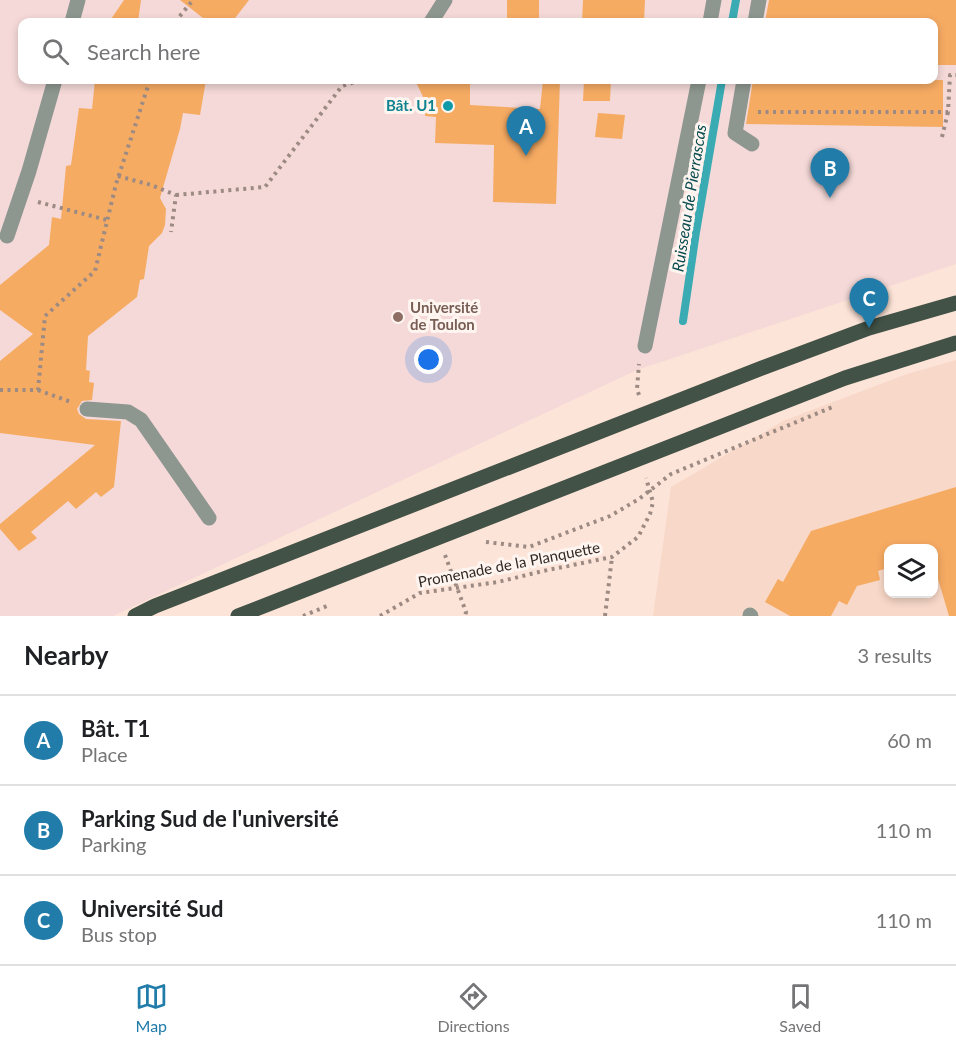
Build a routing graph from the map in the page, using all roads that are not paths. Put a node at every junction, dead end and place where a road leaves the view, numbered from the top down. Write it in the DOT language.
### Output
graph roads {
  1 [pos="78,0"];
  2 [pos="445,0"];
  3 [pos="714,0"];
  4 [pos="759,0"];
  5 [pos="73,18"];
  6 [pos="434,18"];
  7 [pos="711,18"];
  8 [pos="756,18"];
  9 [pos="54,84"];
  10 [pos="698,84"];
  11 [pos="743,84"];
  12 [pos="752,144"];
  13 [pos="7,236"];
  14 [pos="956,303"];
  15 [pos="956,342"];
  16 [pos="645,346"];
  17 [pos="87,408"];
  18 [pos="209,518"];
  19 [pos="135,616"];
  20 [pos="238,616"];
  1 -- 5 [label="street"];
  2 -- 6 [label="street"];
  3 -- 7 [label="street"];
  4 -- 8 [label="street"];
  9 -- 13 [label="street"];
  10 -- 16 [label="street"];
  11 -- 12 [label="street"];
  14 -- 19 [label="main road"];
  15 -- 20 [label="main road"];
  17 -- 18 [label="street"];
}
